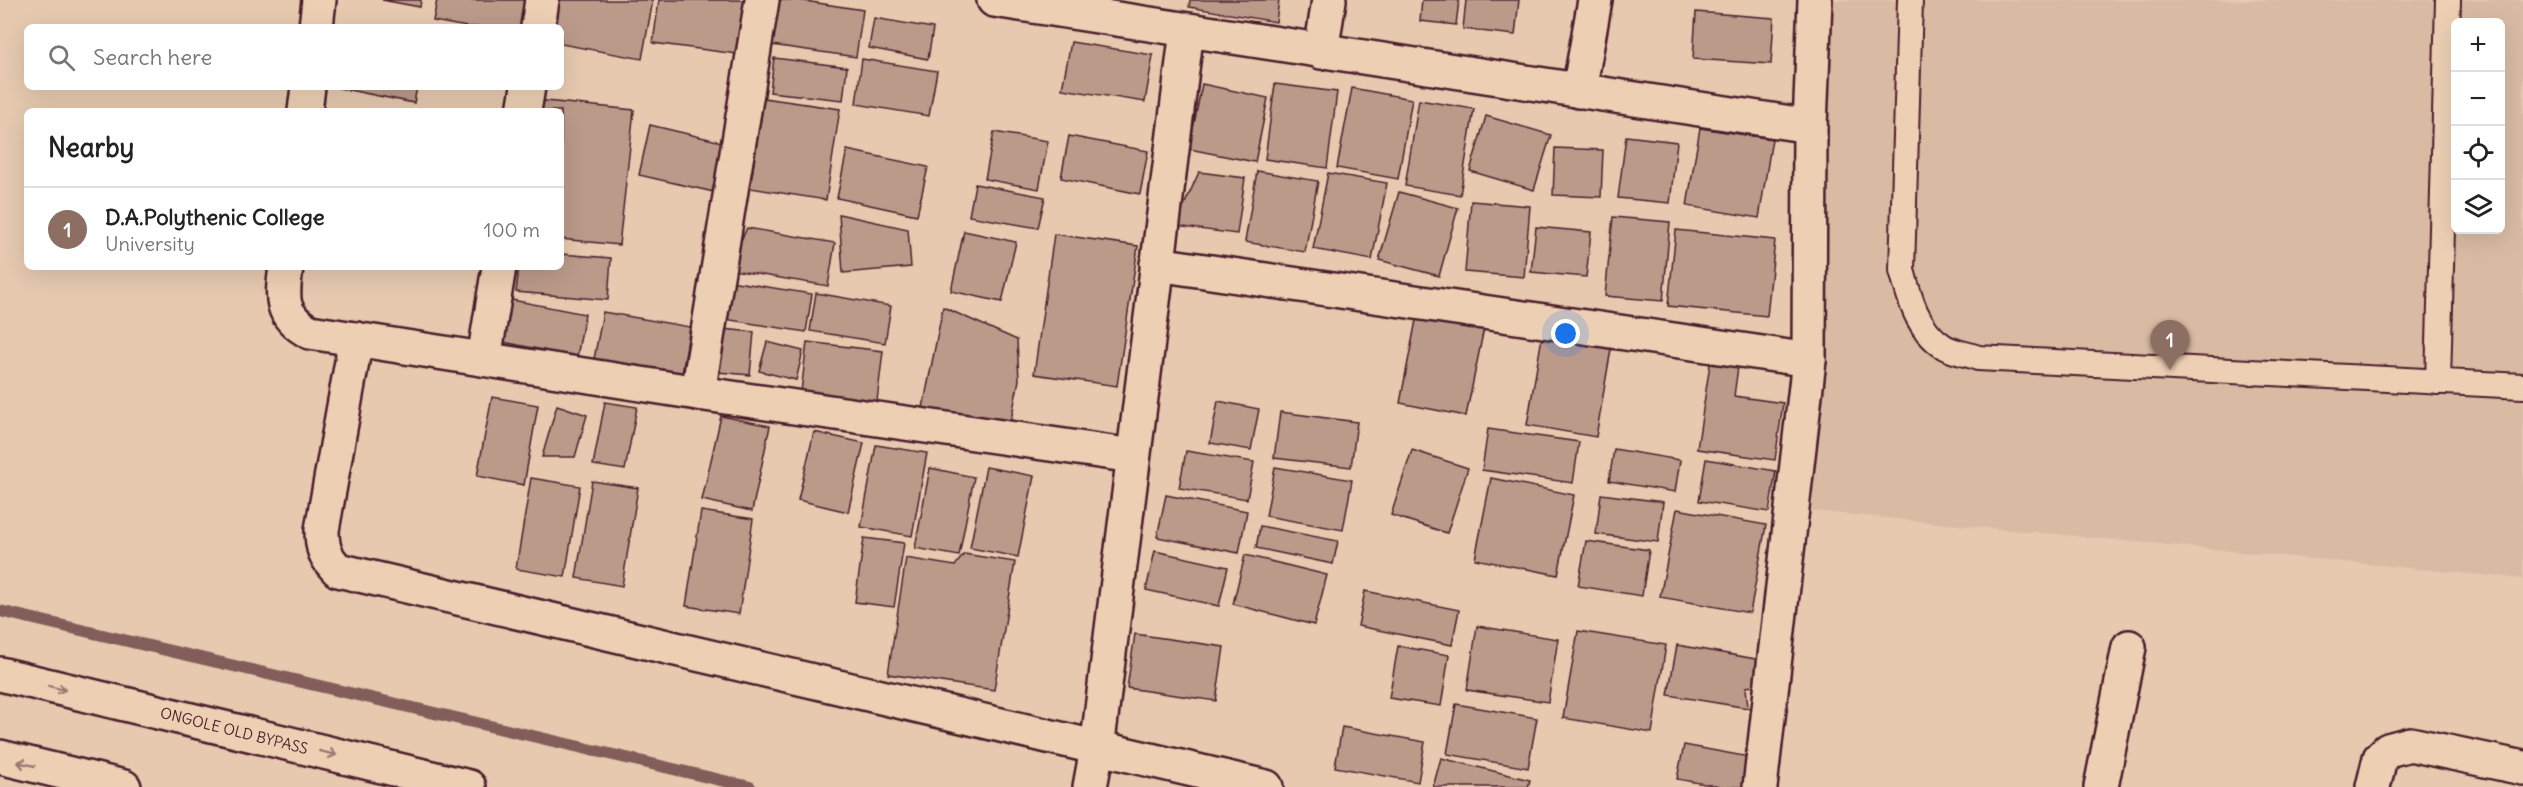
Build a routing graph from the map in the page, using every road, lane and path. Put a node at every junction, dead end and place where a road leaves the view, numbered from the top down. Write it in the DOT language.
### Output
graph roads {
  1 [pos="319,0"];
  2 [pos="542,0"];
  3 [pos="762,0"];
  4 [pos="994,0"];
  5 [pos="1329,0"];
  6 [pos="1594,0"];
  7 [pos="1815,0"];
  8 [pos="1910,0"];
  9 [pos="2448,0"];
  10 [pos="1088,7"];
  11 [pos="316,24"];
  12 [pos="538,24"];
  13 [pos="1187,30"];
  14 [pos="1321,52"];
  15 [pos="308,90"];
  16 [pos="528,90"];
  17 [pos="1579,91"];
  18 [pos="305,108"];
  19 [pos="524,108"];
  20 [pos="1810,126"];
  21 [pos="1157,264"];
  22 [pos="286,270"];
  23 [pos="499,270"];
  24 [pos="356,339"];
  25 [pos="484,359"];
  26 [pos="1809,360"];
  27 [pos="2438,382"];
  28 [pos="2523,386"];
  29 [pos="698,393"];
  30 [pos="1133,456"];
  31 [pos="2129,647"];
  32 [pos="0,674"];
  33 [pos="0,757"];
  34 [pos="2523,768"];
  35 [pos="1093,770"];
  36 [pos="124,787"];
  37 [pos="469,787"];
  38 [pos="1266,787"];
  39 [pos="1760,787"];
  40 [pos="2101,787"];
  41 [pos="2373,787"];
  1 -- 11 [label="street"];
  2 -- 12 [label="street"];
  3 -- 29 [label="street"];
  4 -- 10 [label="street"];
  5 -- 14 [label="street"];
  6 -- 17 [label="street"];
  7 -- 20 [label="street"];
  8 -- 27 [label="lane"];
  9 -- 27 [label="lane"];
  10 -- 13 [label="street"];
  13 -- 14 [label="street"];
  13 -- 21 [label="street"];
  14 -- 17 [label="street"];
  15 -- 18 [label="street"];
  16 -- 19 [label="street"];
  17 -- 20 [label="street"];
  20 -- 26 [label="street"];
  21 -- 26 [label="street"];
  21 -- 30 [label="street"];
  22 -- 24 [label="street"];
  23 -- 25 [label="street"];
  24 -- 25 [label="street"];
  24 -- 35 [label="street"];
  25 -- 29 [label="street"];
  26 -- 39 [label="street"];
  27 -- 28 [label="lane"];
  29 -- 30 [label="street"];
  30 -- 35 [label="street"];
  31 -- 40 [label="street"];
  32 -- 37 [label="street, ONGOLE OLD BYPASS, one-way"];
  36 -- 33 [label="street, one-way"];
  34 -- 41 [label="street"];
  35 -- 38 [label="street"];
}
